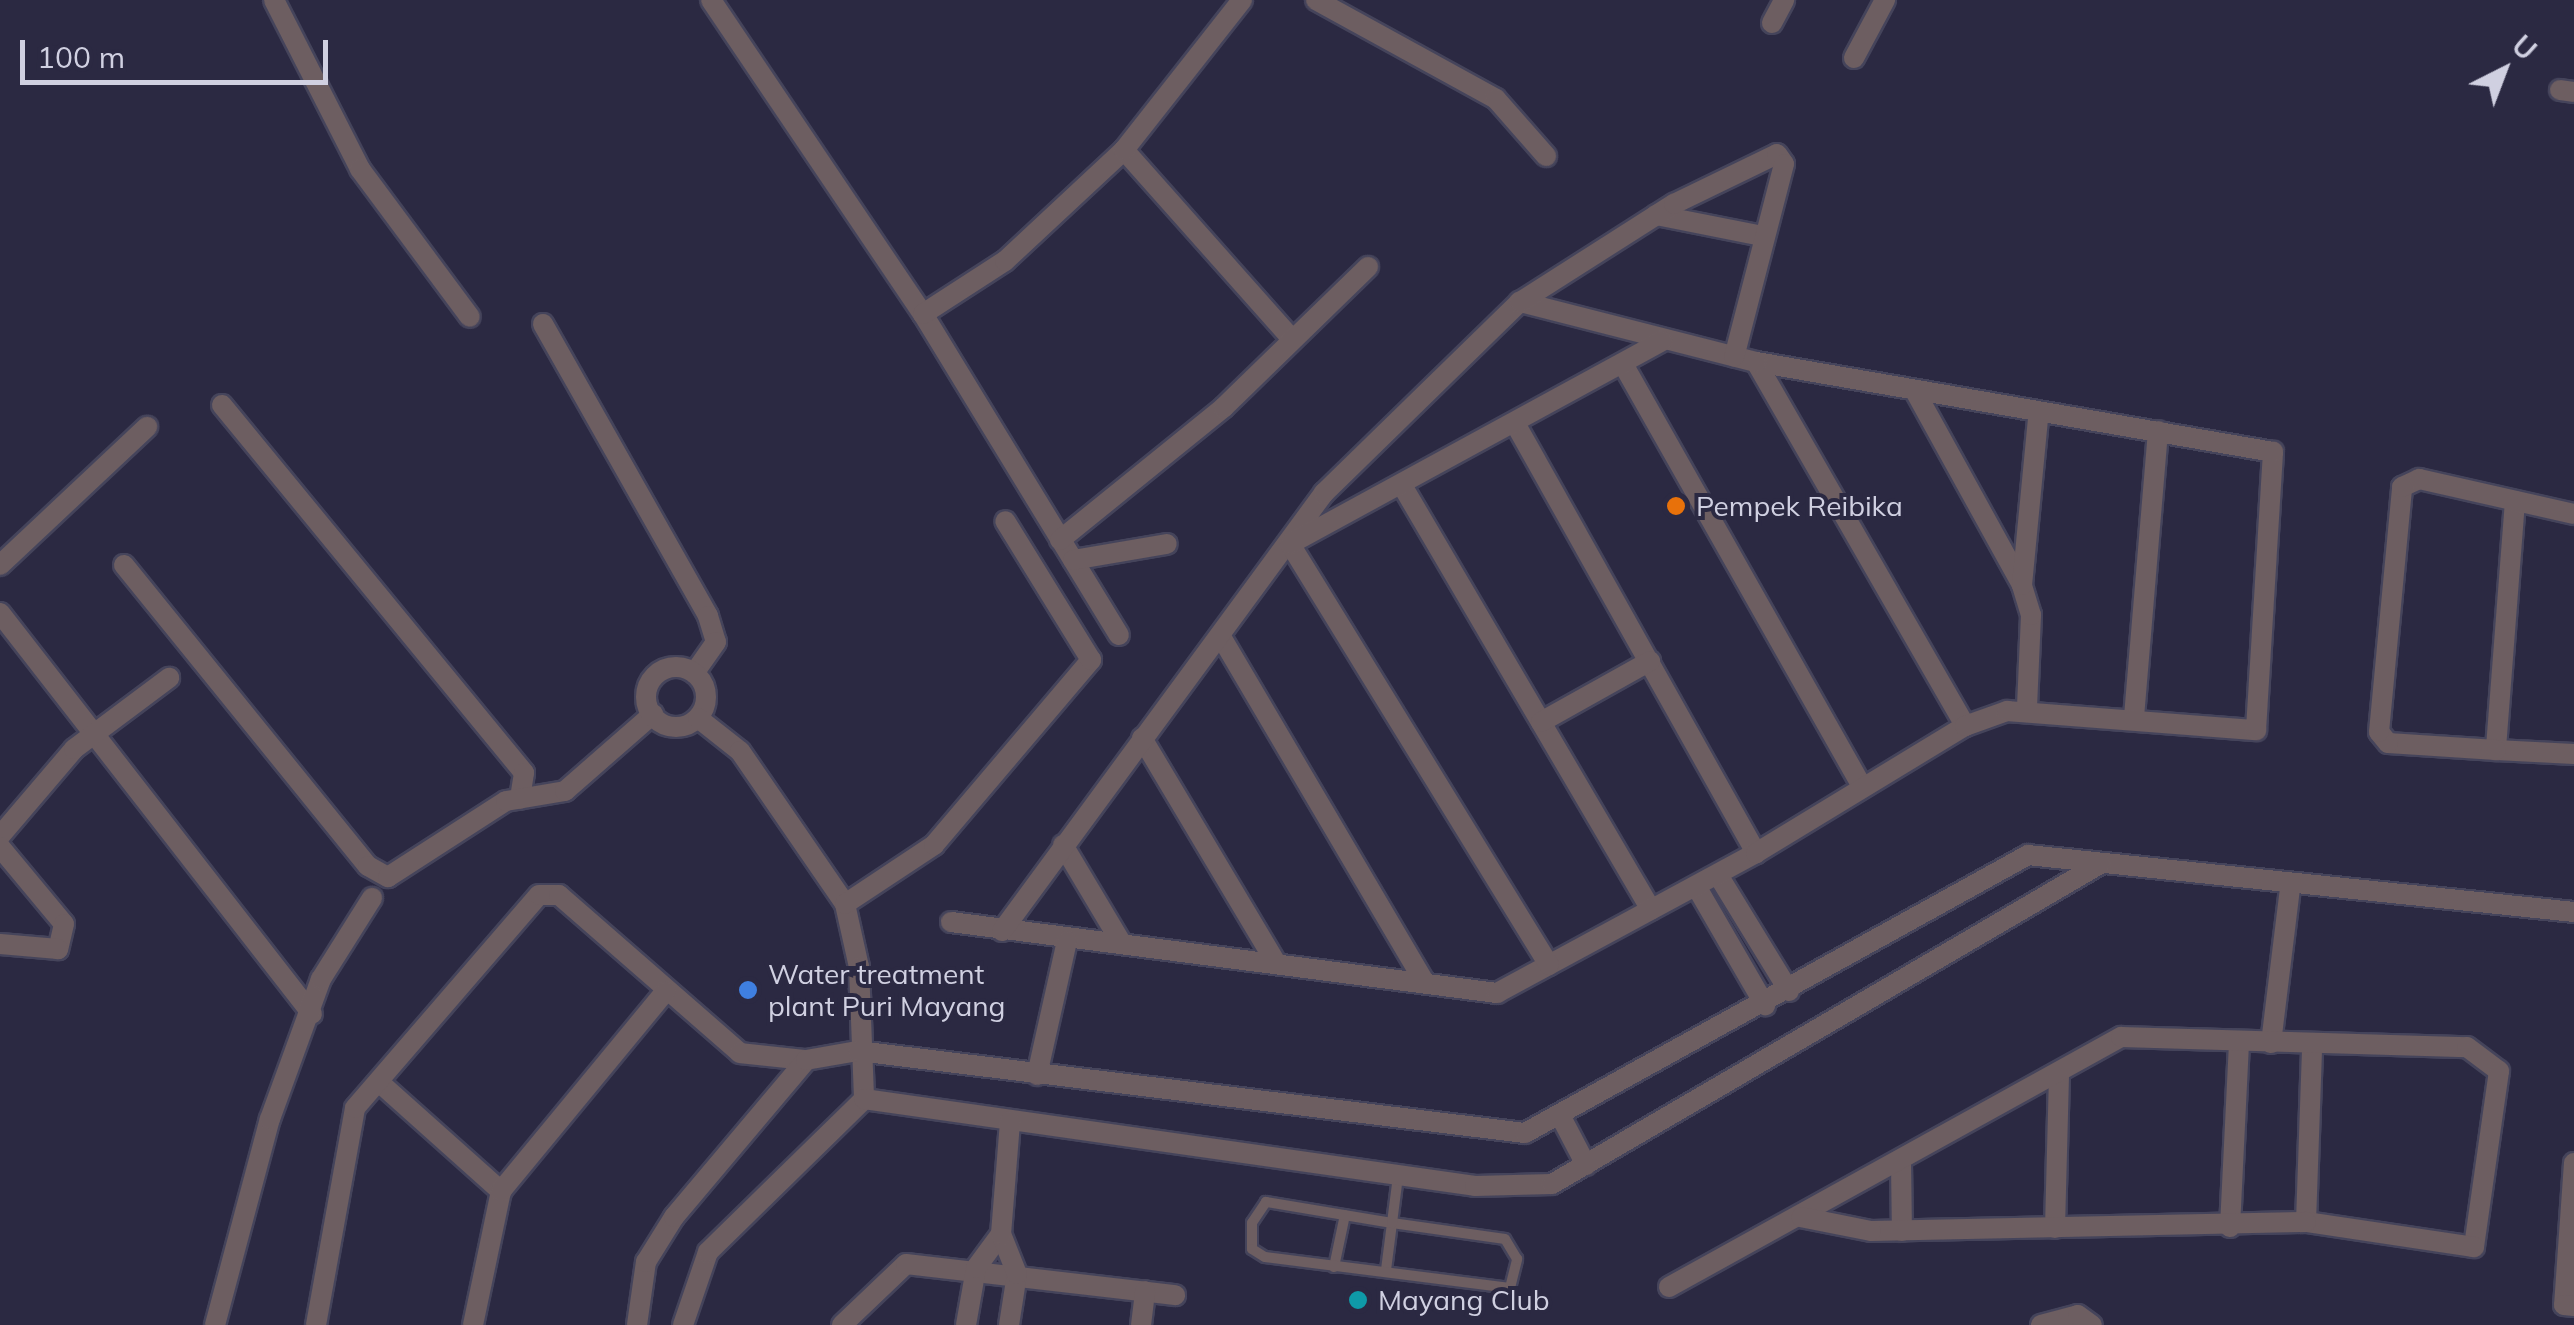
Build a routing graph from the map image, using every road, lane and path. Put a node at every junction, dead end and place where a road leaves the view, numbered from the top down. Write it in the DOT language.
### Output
graph roads {
  1 [pos="274,0"];
  2 [pos="711,0"];
  3 [pos="1242,0"];
  4 [pos="1316,0"];
  5 [pos="1784,0"];
  6 [pos="1885,0"];
  7 [pos="1772,23"];
  8 [pos="1854,58"];
  9 [pos="1124,150"];
  10 [pos="1546,156"];
  11 [pos="1656,215"];
  12 [pos="1762,236"];
  13 [pos="1368,267"];
  14 [pos="1520,302"];
  15 [pos="923,314"];
  16 [pos="470,317"];
  17 [pos="543,324"];
  18 [pos="1291,338"];
  19 [pos="1662,341"];
  20 [pos="1734,357"];
  21 [pos="1756,362"];
  22 [pos="1623,364"];
  23 [pos="1916,393"];
  24 [pos="222,404"];
  25 [pos="2038,418"];
  26 [pos="1516,425"];
  27 [pos="146,427"];
  28 [pos="2158,431"];
  29 [pos="1402,487"];
  30 [pos="2515,501"];
  31 [pos="2574,514"];
  32 [pos="1005,521"];
  33 [pos="1060,540"];
  34 [pos="1166,544"];
  35 [pos="1290,544"];
  36 [pos="1074,560"];
  37 [pos="124,564"];
  38 [pos="0,565"];
  39 [pos="2022,584"];
  40 [pos="0,614"];
  41 [pos="1120,635"];
  42 [pos="1220,635"];
  43 [pos="1650,661"];
  44 [pos="694,674"];
  45 [pos="170,678"];
  46 [pos="2027,707"];
  47 [pos="653,714"];
  48 [pos="2134,717"];
  49 [pos="698,718"];
  50 [pos="1541,722"];
  51 [pos="1964,726"];
  52 [pos="96,734"];
  53 [pos="1142,738"];
  54 [pos="2496,750"];
  55 [pos="2574,754"];
  56 [pos="1862,786"];
  57 [pos="520,798"];
  58 [pos="0,836"];
  59 [pos="1063,845"];
  60 [pos="0,847"];
  61 [pos="1756,853"];
  62 [pos="2100,864"];
  63 [pos="1718,875"];
  64 [pos="1696,886"];
  65 [pos="2290,889"];
  66 [pos="372,898"];
  67 [pos="845,904"];
  68 [pos="1651,910"];
  69 [pos="2574,912"];
  70 [pos="951,922"];
  71 [pos="1002,931"];
  72 [pos="1066,941"];
  73 [pos="0,944"];
  74 [pos="1122,944"];
  75 [pos="1276,963"];
  76 [pos="1549,965"];
  77 [pos="1423,979"];
  78 [pos="1789,990"];
  79 [pos="665,992"];
  80 [pos="1765,1005"];
  81 [pos="312,1014"];
  82 [pos="2240,1042"];
  83 [pos="2271,1043"];
  84 [pos="2312,1046"];
  85 [pos="858,1050"];
  86 [pos="806,1060"];
  87 [pos="1037,1075"];
  88 [pos="2059,1075"];
  89 [pos="379,1082"];
  90 [pos="864,1098"];
  91 [pos="1562,1118"];
  92 [pos="1010,1120"];
  93 [pos="1902,1163"];
  94 [pos="2574,1163"];
  95 [pos="1586,1165"];
  96 [pos="1398,1176"];
  97 [pos="501,1190"];
  98 [pos="1345,1215"];
  99 [pos="1800,1217"];
  100 [pos="2306,1222"];
  101 [pos="1392,1223"];
  102 [pos="2230,1227"];
  103 [pos="2054,1228"];
  104 [pos="1902,1231"];
  105 [pos="1001,1234"];
  106 [pos="1334,1267"];
  107 [pos="976,1268"];
  108 [pos="1386,1270"];
  109 [pos="1017,1274"];
  110 [pos="1669,1287"];
  111 [pos="1146,1291"];
  112 [pos="1176,1296"];
  113 [pos="2574,1306"];
  114 [pos="215,1325"];
  115 [pos="316,1325"];
  116 [pos="473,1325"];
  117 [pos="638,1325"];
  118 [pos="683,1325"];
  119 [pos="842,1325"];
  120 [pos="966,1325"];
  121 [pos="1009,1325"];
  122 [pos="1141,1325"];
  123 [pos="2041,1325"];
  124 [pos="2092,1325"];
  1 -- 16 [label="street"];
  2 -- 15 [label="street"];
  3 -- 9 [label="street"];
  4 -- 10 [label="street"];
  5 -- 7 [label="street"];
  6 -- 8 [label="street"];
  9 -- 15 [label="street"];
  9 -- 18 [label="street"];
  11 -- 12 [label="street"];
  11 -- 12 [label="street"];
  11 -- 14 [label="street"];
  12 -- 20 [label="street"];
  13 -- 18 [label="street"];
  14 -- 19 [label="street"];
  14 -- 35 [label="street"];
  15 -- 33 [label="street"];
  17 -- 44 [label="street"];
  18 -- 33 [label="street"];
  19 -- 20 [label="street"];
  19 -- 22 [label="street"];
  20 -- 21 [label="street"];
  21 -- 23 [label="street"];
  21 -- 51 [label="street"];
  22 -- 26 [label="street"];
  22 -- 56 [label="street"];
  23 -- 25 [label="street"];
  23 -- 39 [label="street"];
  24 -- 57 [label="street"];
  25 -- 28 [label="street"];
  25 -- 39 [label="street"];
  26 -- 29 [label="street"];
  26 -- 43 [label="street"];
  27 -- 38 [label="street"];
  28 -- 48 [label="street"];
  28 -- 48 [label="street"];
  29 -- 35 [label="street"];
  29 -- 50 [label="street"];
  30 -- 31 [label="street"];
  30 -- 54 [label="street"];
  30 -- 54 [label="street"];
  32 -- 67 [label="street"];
  33 -- 36 [label="street"];
  34 -- 36 [label="street"];
  35 -- 42 [label="street"];
  35 -- 76 [label="street"];
  36 -- 41 [label="street"];
  37 -- 57 [label="street"];
  39 -- 46 [label="street"];
  40 -- 52 [label="street"];
  42 -- 53 [label="street"];
  42 -- 77 [label="street"];
  43 -- 50 [label="street"];
  43 -- 61 [label="street"];
  44 -- 47 [label="street"];
  44 -- 49 [label="street"];
  45 -- 52 [label="street"];
  46 -- 48 [label="street"];
  46 -- 51 [label="street"];
  47 -- 49 [label="street"];
  47 -- 57 [label="street"];
  49 -- 67 [label="street"];
  50 -- 68 [label="street"];
  51 -- 56 [label="street"];
  52 -- 58 [label="street"];
  52 -- 81 [label="street"];
  53 -- 59 [label="street"];
  53 -- 75 [label="street"];
  54 -- 55 [label="street"];
  56 -- 61 [label="street"];
  59 -- 71 [label="street"];
  59 -- 74 [label="street"];
  60 -- 73 [label="street"];
  61 -- 63 [label="street"];
  62 -- 65 [label="street"];
  62 -- 78 [label="street"];
  62 -- 95 [label="street"];
  63 -- 64 [label="street"];
  63 -- 78 [label="street"];
  64 -- 68 [label="street"];
  64 -- 80 [label="street"];
  65 -- 69 [label="street"];
  65 -- 83 [label="street"];
  66 -- 81 [label="street"];
  67 -- 85 [label="street"];
  68 -- 76 [label="street"];
  70 -- 71 [label="street"];
  71 -- 72 [label="street"];
  72 -- 74 [label="street"];
  72 -- 87 [label="street"];
  74 -- 75 [label="street"];
  75 -- 77 [label="street"];
  76 -- 77 [label="street"];
  78 -- 80 [label="street"];
  79 -- 86 [label="street"];
  79 -- 89 [label="street"];
  79 -- 97 [label="street"];
  80 -- 91 [label="street"];
  81 -- 114 [label="street"];
  82 -- 83 [label="street"];
  82 -- 88 [label="street"];
  82 -- 102 [label="street"];
  83 -- 84 [label="street"];
  84 -- 100 [label="street"];
  84 -- 100 [label="street"];
  85 -- 86 [label="street"];
  85 -- 87 [label="street"];
  85 -- 90 [label="street"];
  86 -- 117 [label="street"];
  87 -- 91 [label="street"];
  88 -- 93 [label="street"];
  88 -- 103 [label="street"];
  89 -- 97 [label="street"];
  89 -- 115 [label="street"];
  90 -- 92 [label="street"];
  90 -- 118 [label="street"];
  91 -- 95 [label="street"];
  92 -- 96 [label="street"];
  92 -- 105 [label="street"];
  93 -- 99 [label="street"];
  93 -- 104 [label="street"];
  94 -- 113 [label="street"];
  95 -- 96 [label="street"];
  96 -- 101 [label="lane"];
  97 -- 116 [label="street"];
  98 -- 101 [label="lane"];
  98 -- 106 [label="lane"];
  98 -- 106 [label="lane"];
  99 -- 104 [label="street"];
  99 -- 110 [label="street"];
  100 -- 102 [label="street"];
  101 -- 108 [label="lane"];
  101 -- 108 [label="lane"];
  102 -- 103 [label="street"];
  103 -- 104 [label="street"];
  105 -- 107 [label="street"];
  105 -- 109 [label="street"];
  106 -- 108 [label="lane"];
  107 -- 109 [label="street"];
  107 -- 119 [label="street"];
  107 -- 120 [label="street"];
  109 -- 111 [label="street"];
  109 -- 121 [label="street"];
  111 -- 112 [label="street"];
  111 -- 122 [label="street"];
  123 -- 124 [label="street"];
}
